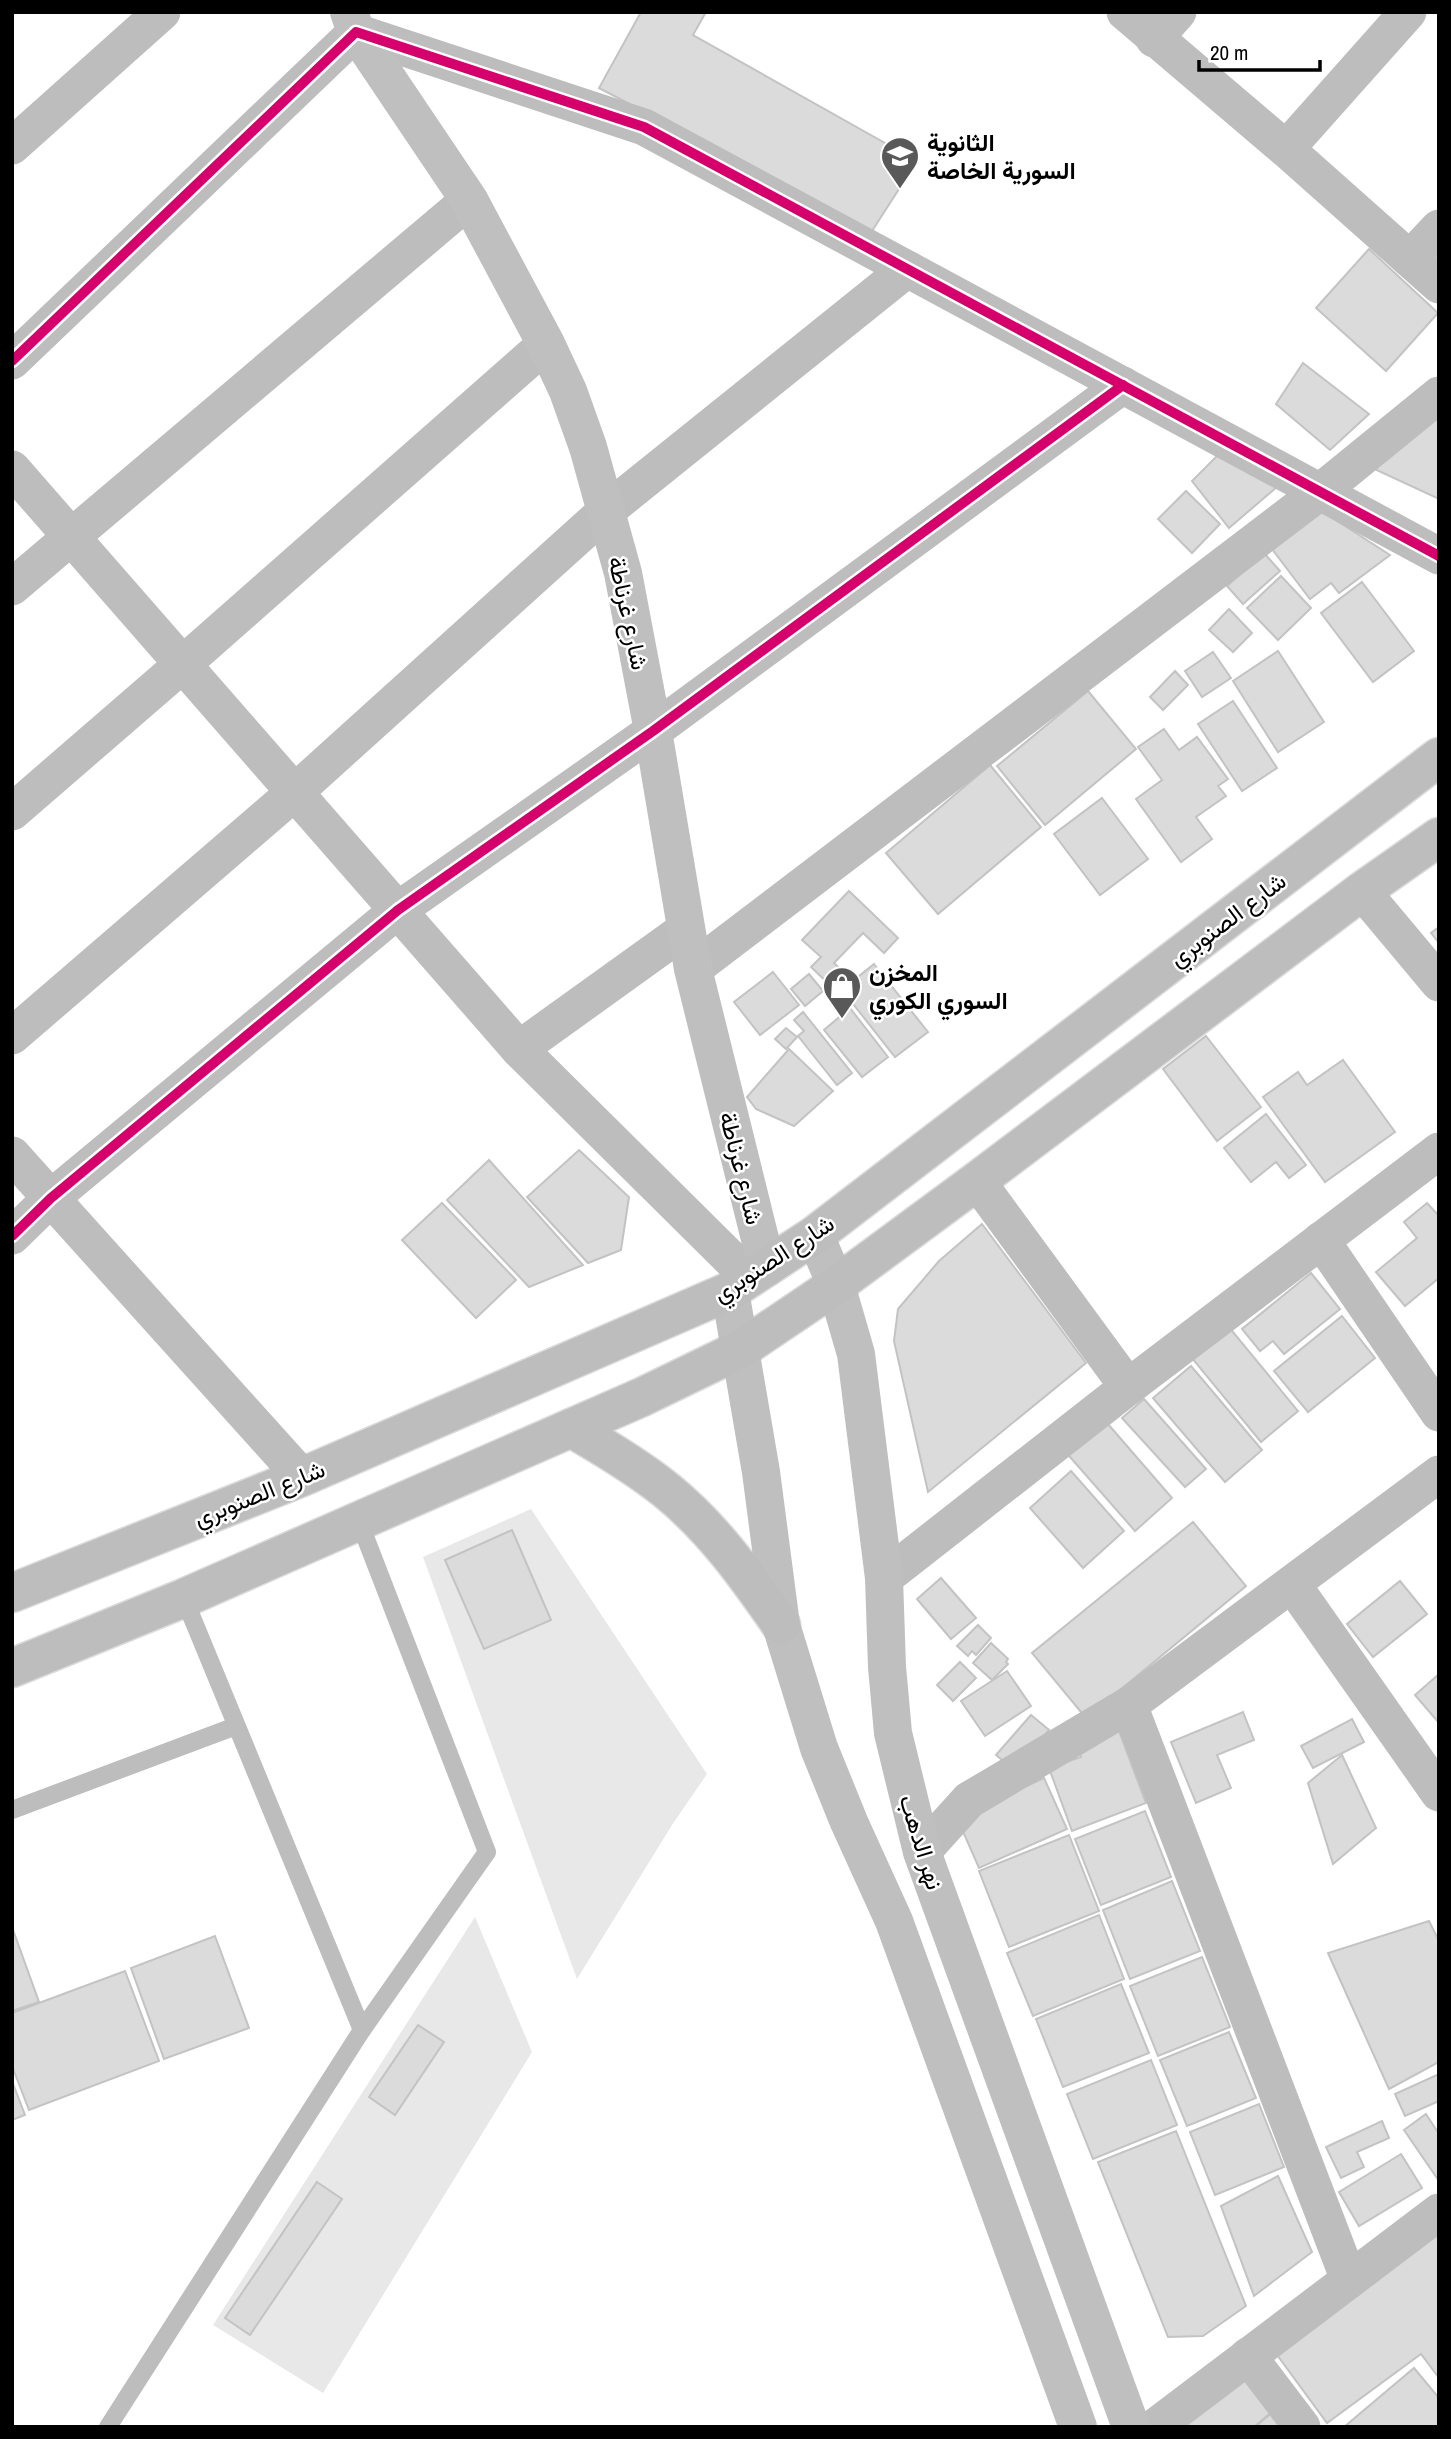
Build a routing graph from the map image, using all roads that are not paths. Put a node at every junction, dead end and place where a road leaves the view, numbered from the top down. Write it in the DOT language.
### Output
graph roads {
  1 [pos="162,12"];
  2 [pos="1125,12"];
  3 [pos="1178,12"];
  4 [pos="1408,12"];
  5 [pos="353,22"];
  6 [pos="1154,39"];
  7 [pos="12,146"];
  8 [pos="1286,149"];
  9 [pos="469,200"];
  10 [pos="1439,228"];
  11 [pos="1409,259"];
  12 [pos="907,269"];
  13 [pos="1439,285"];
  14 [pos="546,344"];
  15 [pos="12,361"];
  16 [pos="1123,385"];
  17 [pos="1439,395"];
  18 [pos="12,469"];
  19 [pos="1321,491"];
  20 [pos="606,511"];
  21 [pos="71,537"];
  22 [pos="1439,556"];
  23 [pos="12,587"];
  24 [pos="183,664"];
  25 [pos="653,731"];
  26 [pos="1439,757"];
  27 [pos="295,792"];
  28 [pos="12,812"];
  29 [pos="1439,837"];
  30 [pos="1362,891"];
  31 [pos="398,910"];
  32 [pos="687,929"];
  33 [pos="693,969"];
  34 [pos="1439,983"];
  35 [pos="12,1036"];
  36 [pos="519,1049"];
  37 [pos="1439,1151"];
  38 [pos="12,1155"];
  39 [pos="977,1181"];
  40 [pos="51,1198"];
  41 [pos="815,1235"];
  42 [pos="12,1236"];
  43 [pos="1321,1240"];
  44 [pos="749,1279"];
  45 [pos="836,1285"];
  46 [pos="741,1349"];
  47 [pos="1128,1387"];
  48 [pos="1439,1413"];
  49 [pos="571,1428"];
  50 [pos="1439,1474"];
  51 [pos="302,1477"];
  52 [pos="359,1521"];
  53 [pos="884,1578"];
  54 [pos="1292,1584"];
  55 [pos="12,1593"];
  56 [pos="184,1598"];
  57 [pos="781,1625"];
  58 [pos="12,1668"];
  59 [pos="1129,1705"];
  60 [pos="236,1726"];
  61 [pos="1439,1793"];
  62 [pos="12,1810"];
  63 [pos="922,1852"];
  64 [pos="362,2030"];
  65 [pos="1438,2213"];
  66 [pos="1349,2280"];
  67 [pos="1248,2356"];
  68 [pos="108,2427"];
  69 [pos="1078,2427"];
  70 [pos="1131,2427"];
  71 [pos="1155,2427"];
  72 [pos="1302,2427"];
  1 -- 7 [label="street"];
  2 -- 6 [label="street"];
  3 -- 6 [label="street"];
  4 -- 8 [label="street"];
  5 -- 9 [label="main road, شارع غرناطة"];
  5 -- 12 [label="street"];
  5 -- 15 [label="street"];
  6 -- 8 [label="street"];
  8 -- 11 [label="street"];
  9 -- 14 [label="main road, شارع غرناطة"];
  9 -- 21 [label="street"];
  10 -- 11 [label="street"];
  11 -- 13 [label="street"];
  12 -- 16 [label="street"];
  12 -- 20 [label="street"];
  14 -- 20 [label="main road, شارع غرناطة"];
  14 -- 24 [label="street"];
  16 -- 19 [label="street"];
  16 -- 25 [label="street"];
  17 -- 19 [label="street"];
  18 -- 21 [label="street"];
  19 -- 22 [label="street"];
  19 -- 33 [label="street"];
  20 -- 25 [label="main road, شارع غرناطة"];
  20 -- 27 [label="street"];
  21 -- 23 [label="street"];
  21 -- 24 [label="street"];
  24 -- 27 [label="street"];
  24 -- 28 [label="street"];
  25 -- 31 [label="street"];
  25 -- 32 [label="main road, شارع غرناطة"];
  26 -- 41 [label="main road, شارع الصنوبري"];
  27 -- 31 [label="street"];
  27 -- 35 [label="street"];
  29 -- 30 [label="main road"];
  30 -- 34 [label="street"];
  30 -- 39 [label="main road"];
  31 -- 36 [label="street"];
  31 -- 40 [label="street"];
  32 -- 33 [label="main road, شارع غرناطة"];
  32 -- 36 [label="street"];
  33 -- 44 [label="main road, شارع غرناطة"];
  36 -- 44 [label="street"];
  37 -- 43 [label="street"];
  38 -- 40 [label="street"];
  39 -- 45 [label="main road"];
  39 -- 47 [label="street"];
  40 -- 42 [label="street"];
  40 -- 51 [label="street"];
  41 -- 44 [label="main road, شارع الصنوبري"];
  41 -- 45 [label="main road, نهر الدهب"];
  43 -- 47 [label="street"];
  43 -- 48 [label="street"];
  44 -- 46 [label="main road"];
  44 -- 51 [label="main road, شارع الصنوبري"];
  45 -- 46 [label="main road"];
  45 -- 53 [label="main road, نهر الدهب"];
  46 -- 49 [label="main road"];
  46 -- 57 [label="main road"];
  47 -- 53 [label="street"];
  49 -- 52 [label="main road"];
  49 -- 57 [label="main road"];
  50 -- 54 [label="street"];
  51 -- 55 [label="main road, شارع الصنوبري"];
  52 -- 56 [label="main road"];
  52 -- 64 [label="lane"];
  53 -- 63 [label="main road, نهر الدهب"];
  54 -- 59 [label="street"];
  54 -- 61 [label="street"];
  56 -- 58 [label="main road"];
  56 -- 60 [label="lane"];
  57 -- 69 [label="main road"];
  59 -- 63 [label="street"];
  59 -- 66 [label="street"];
  60 -- 62 [label="lane"];
  60 -- 64 [label="lane"];
  63 -- 70 [label="main road, نهر الدهب"];
  64 -- 68 [label="lane"];
  65 -- 66 [label="street"];
  66 -- 67 [label="street"];
  67 -- 71 [label="street"];
  67 -- 72 [label="street"];
}
